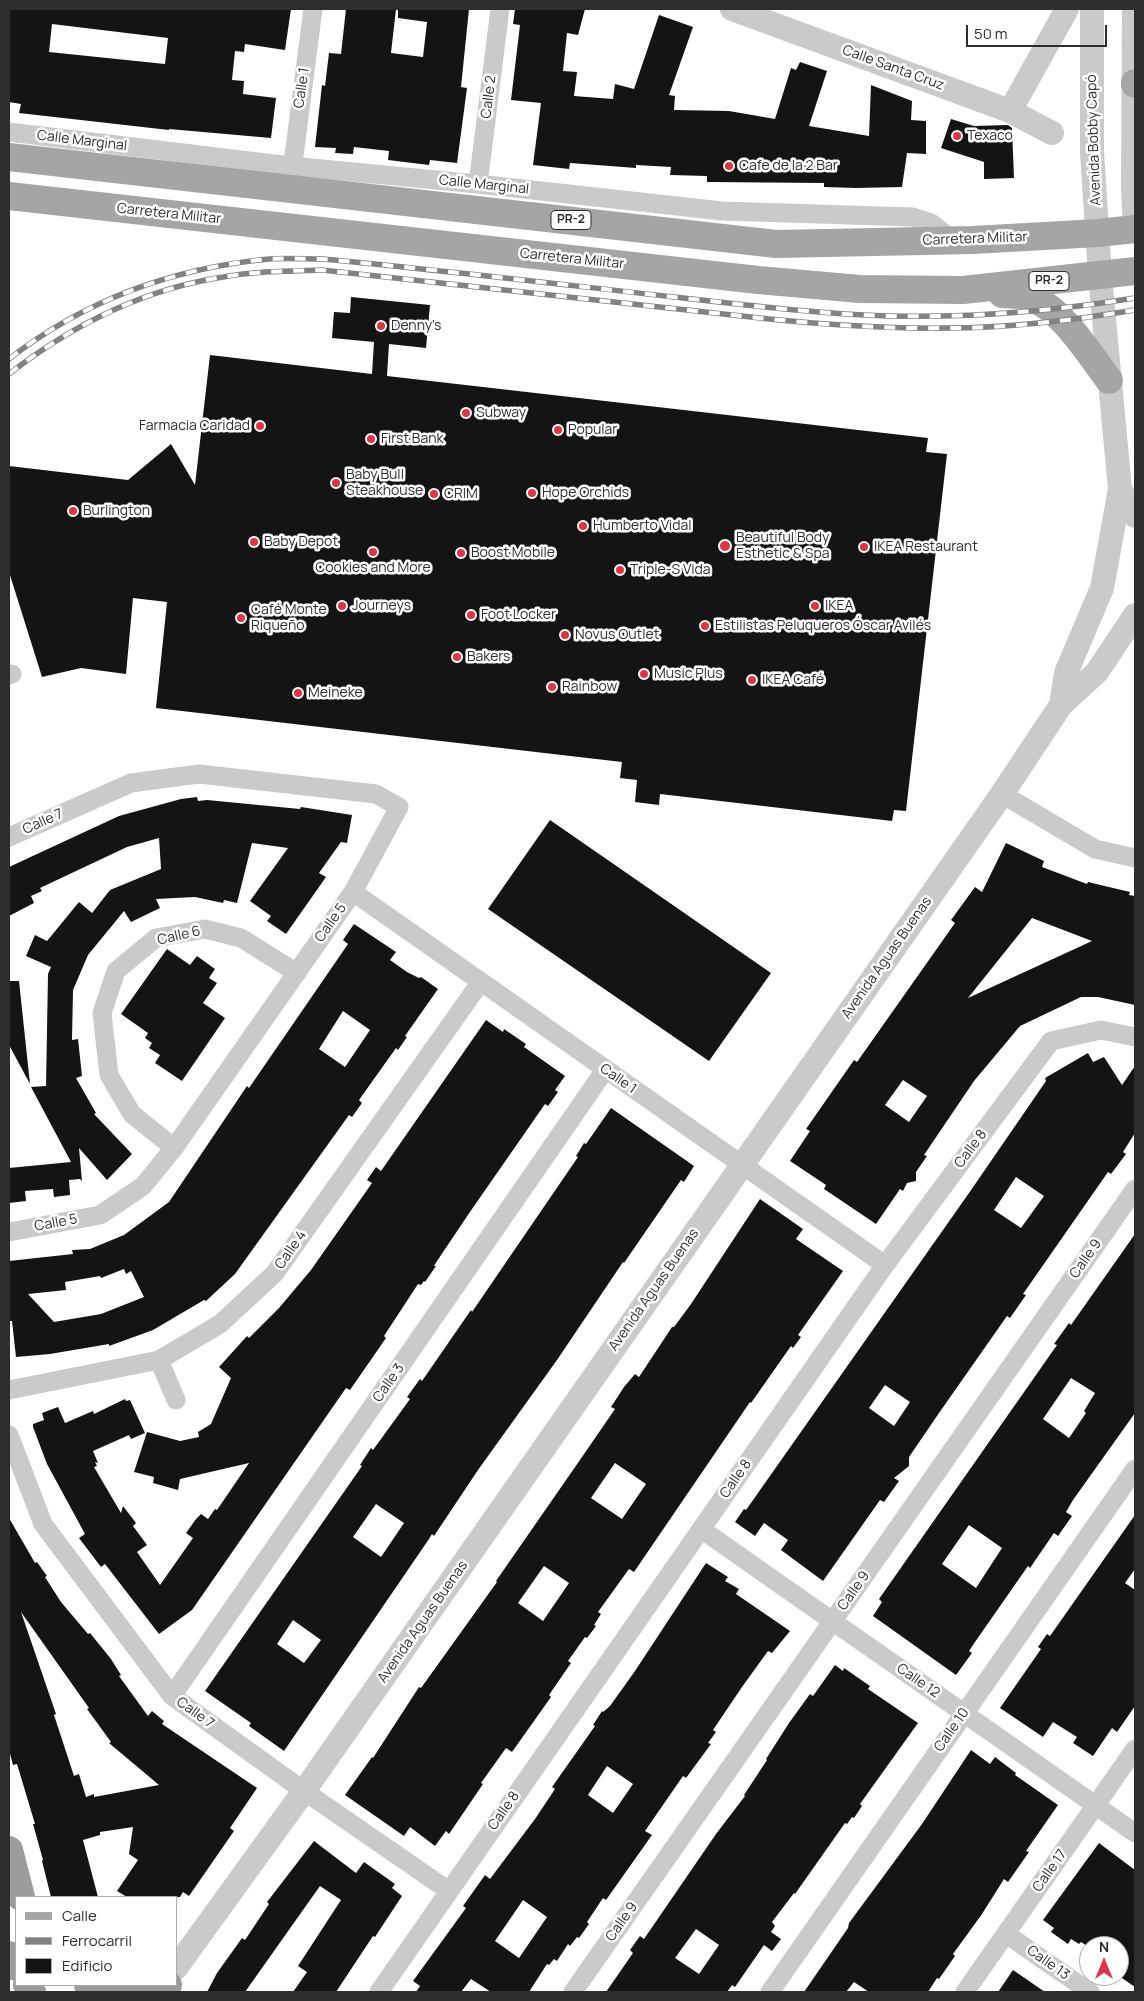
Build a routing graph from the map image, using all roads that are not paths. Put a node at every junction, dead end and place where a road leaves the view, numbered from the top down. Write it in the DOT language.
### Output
graph roads {
  1 [pos="313,9"];
  2 [pos="500,9"];
  3 [pos="732,9"];
  4 [pos="1066,9"];
  5 [pos="1092,9"];
  6 [pos="1134,9"];
  7 [pos="1135,83"];
  8 [pos="1010,111"];
  9 [pos="9,132"];
  10 [pos="1052,133"];
  11 [pos="9,157"];
  12 [pos="291,177"];
  13 [pos="478,184"];
  14 [pos="9,196"];
  15 [pos="1135,227"];
  16 [pos="1098,233"];
  17 [pos="954,240"];
  18 [pos="1135,271"];
  19 [pos="1100,274"];
  20 [pos="963,290"];
  21 [pos="1109,380"];
  22 [pos="1120,489"];
  23 [pos="1135,516"];
  24 [pos="1135,615"];
  25 [pos="1061,705"];
  26 [pos="1002,794"];
  27 [pos="76,808"];
  28 [pos="9,837"];
  29 [pos="1135,858"];
  30 [pos="353,892"];
  31 [pos="297,974"];
  32 [pos="480,982"];
  33 [pos="1135,1037"];
  34 [pos="606,1070"];
  35 [pos="174,1148"];
  36 [pos="742,1166"];
  37 [pos="1135,1189"];
  38 [pos="9,1232"];
  39 [pos="885,1265"];
  40 [pos="159,1360"];
  41 [pos="9,1390"];
  42 [pos="176,1400"];
  43 [pos="9,1434"];
  44 [pos="1135,1469"];
  45 [pos="701,1529"];
  46 [pos="833,1621"];
  47 [pos="172,1696"];
  48 [pos="964,1713"];
  49 [pos="1135,1749"];
  50 [pos="304,1791"];
  51 [pos="1096,1806"];
  52 [pos="1135,1833"];
  53 [pos="11,1864"];
  54 [pos="448,1891"];
  55 [pos="21,1896"];
  56 [pos="1006,1934"];
  57 [pos="178,1965"];
  58 [pos="95,1986"];
  59 [pos="144,1986"];
  60 [pos="379,1992"];
  61 [pos="573,1992"];
  62 [pos="770,1992"];
  63 [pos="965,1992"];
  64 [pos="1090,1992"];
  1 -- 12 [label="street, Calle 1"];
  2 -- 13 [label="street, Calle 2"];
  3 -- 8 [label="street, Calle Santa Cruz"];
  4 -- 8 [label="street"];
  5 -- 16 [label="street, Avenida Bobby Capó"];
  6 -- 7 [label="street"];
  7 -- 15 [label="street"];
  8 -- 10 [label="street, Calle Santa Cruz"];
  9 -- 12 [label="street, Calle Marginal"];
  11 -- 12 [label="main road, Carretera Militar / PR-2"];
  12 -- 13 [label="street, Calle Marginal"];
  12 -- 17 [label="main road, Carretera Militar / PR-2"];
  13 -- 17 [label="street, Calle Marginal"];
  14 -- 20 [label="main road, Carretera Militar / PR-2"];
  15 -- 16 [label="main road, Carretera Militar / PR-2"];
  16 -- 17 [label="main road, Carretera Militar / PR-2"];
  16 -- 19 [label="street, Avenida Bobby Capó"];
  18 -- 19 [label="main road, Carretera Militar / PR-2"];
  19 -- 20 [label="main road, Carretera Militar / PR-2"];
  19 -- 21 [label="street, Avenida Bobby Capó"];
  20 -- 21 [label="main road"];
  21 -- 22 [label="street, Avenida Bobby Capó"];
  22 -- 23 [label="street"];
  22 -- 25 [label="street"];
  24 -- 25 [label="street, Avenida Aguas Buenas"];
  25 -- 26 [label="street, Avenida Aguas Buenas"];
  26 -- 29 [label="street"];
  26 -- 36 [label="street, Avenida Aguas Buenas"];
  27 -- 28 [label="street, Calle 7"];
  27 -- 30 [label="street, Calle 5"];
  30 -- 31 [label="street, Calle 5"];
  30 -- 32 [label="street, Calle 1"];
  31 -- 35 [label="street, Calle 5"];
  31 -- 35 [label="street, Calle 6"];
  32 -- 34 [label="street, Calle 1"];
  32 -- 40 [label="street, Calle 4"];
  33 -- 39 [label="street, Calle 8"];
  34 -- 36 [label="street, Calle 1"];
  34 -- 47 [label="street, Calle 3"];
  35 -- 38 [label="street, Calle 5"];
  36 -- 39 [label="street, Calle 1"];
  36 -- 50 [label="street, Avenida Aguas Buenas"];
  37 -- 46 [label="street, Calle 9"];
  39 -- 45 [label="street, Calle 8"];
  40 -- 41 [label="street, Calle 4"];
  40 -- 42 [label="street"];
  43 -- 47 [label="street, Calle 7"];
  44 -- 48 [label="street, Calle 10"];
  45 -- 46 [label="street, Calle 12"];
  45 -- 54 [label="street, Calle 8"];
  46 -- 48 [label="street, Calle 12"];
  46 -- 61 [label="street, Calle 9"];
  47 -- 50 [label="street, Calle 7"];
  48 -- 51 [label="street, Calle 12"];
  48 -- 62 [label="street, Calle 10"];
  49 -- 51 [label="street, Calle 17"];
  50 -- 54 [label="street, Calle 7"];
  50 -- 57 [label="street, Avenida Aguas Buenas"];
  51 -- 52 [label="street, Calle 12"];
  51 -- 56 [label="street, Calle 17"];
  53 -- 55 [label="highway"];
  54 -- 60 [label="street, Calle 8"];
  56 -- 63 [label="street, Calle 17"];
  56 -- 64 [label="street, Calle 13"];
  58 -- 59 [label="highway"];
}
